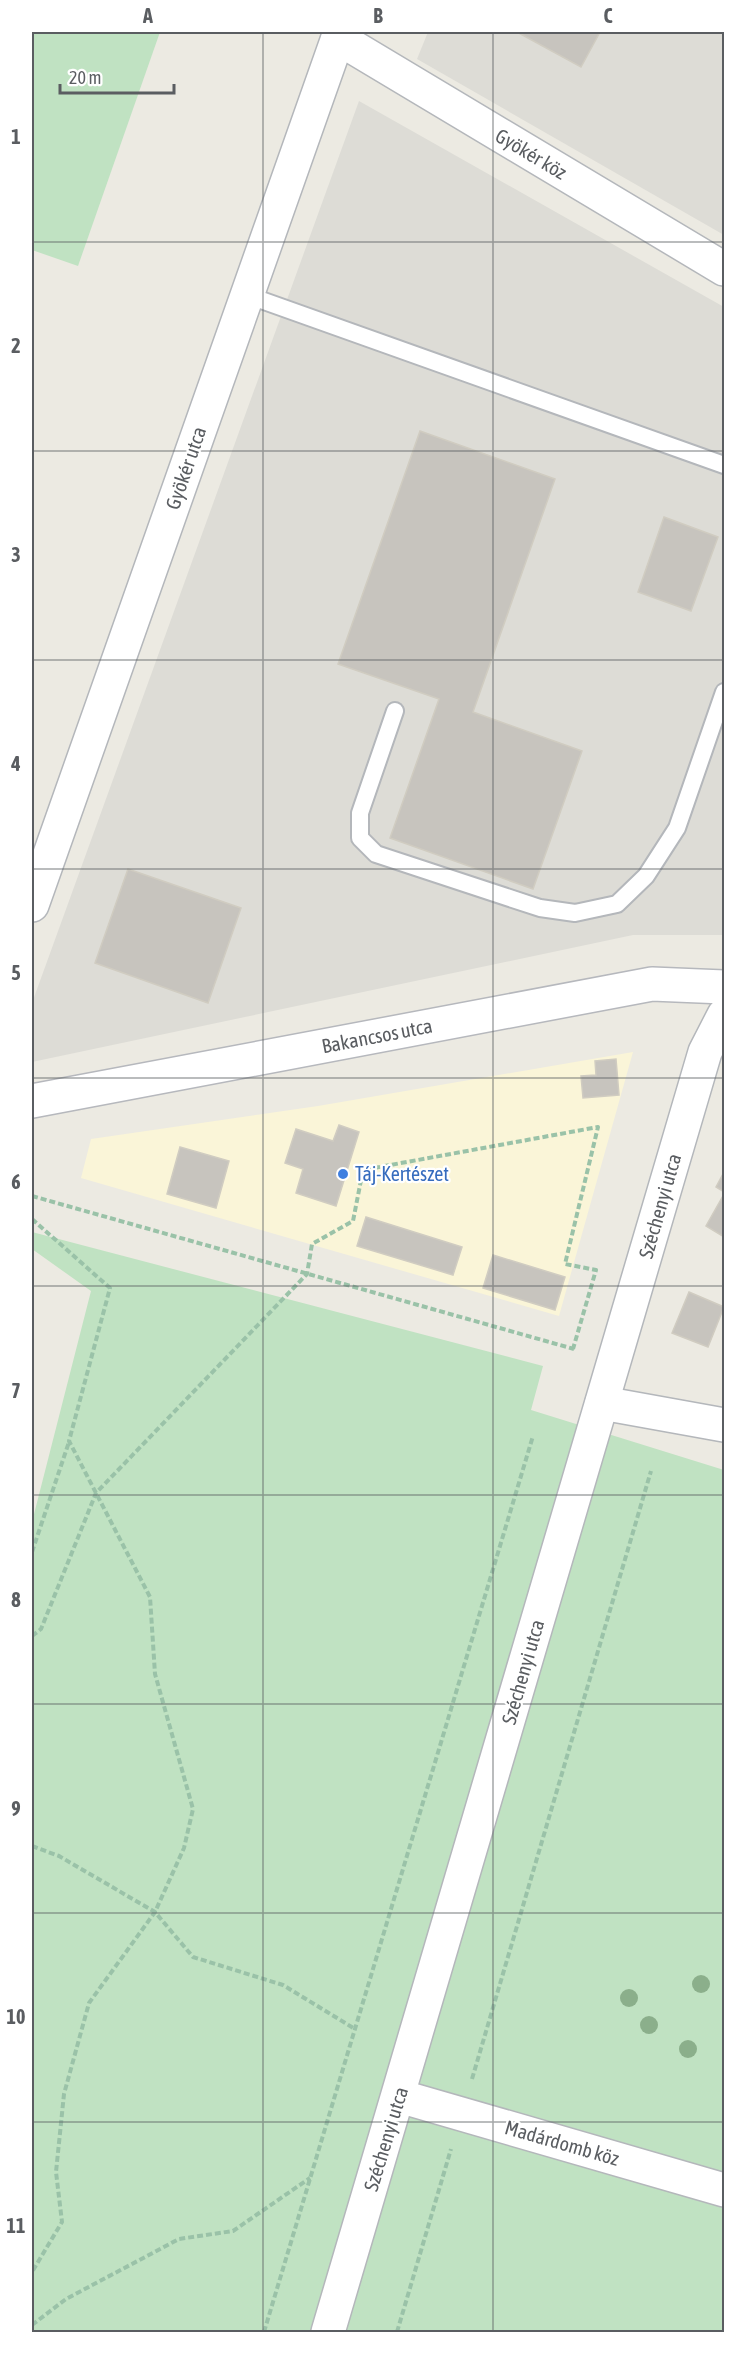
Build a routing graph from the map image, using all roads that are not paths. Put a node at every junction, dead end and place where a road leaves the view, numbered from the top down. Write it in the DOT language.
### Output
graph roads {
  1 [pos="339,35"];
  2 [pos="724,269"];
  3 [pos="247,295"];
  4 [pos="724,465"];
  5 [pos="724,692"];
  6 [pos="395,711"];
  7 [pos="32,905"];
  8 [pos="724,987"];
  9 [pos="724,1015"];
  10 [pos="32,1101"];
  11 [pos="602,1403"];
  12 [pos="724,1425"];
  13 [pos="399,2097"];
  14 [pos="724,2190"];
  15 [pos="328,2332"];
  1 -- 2 [label="street, Gyökér köz"];
  1 -- 3 [label="street, Gyökér utca"];
  3 -- 4 [label="lane"];
  3 -- 7 [label="street, Gyökér utca"];
  5 -- 6 [label="lane"];
  8 -- 10 [label="street, Bakancsos utca"];
  9 -- 11 [label="street, Széchenyi utca"];
  11 -- 12 [label="street"];
  11 -- 13 [label="street, Széchenyi utca"];
  13 -- 14 [label="street, Madárdomb köz"];
  13 -- 15 [label="street, Széchenyi utca"];
}
